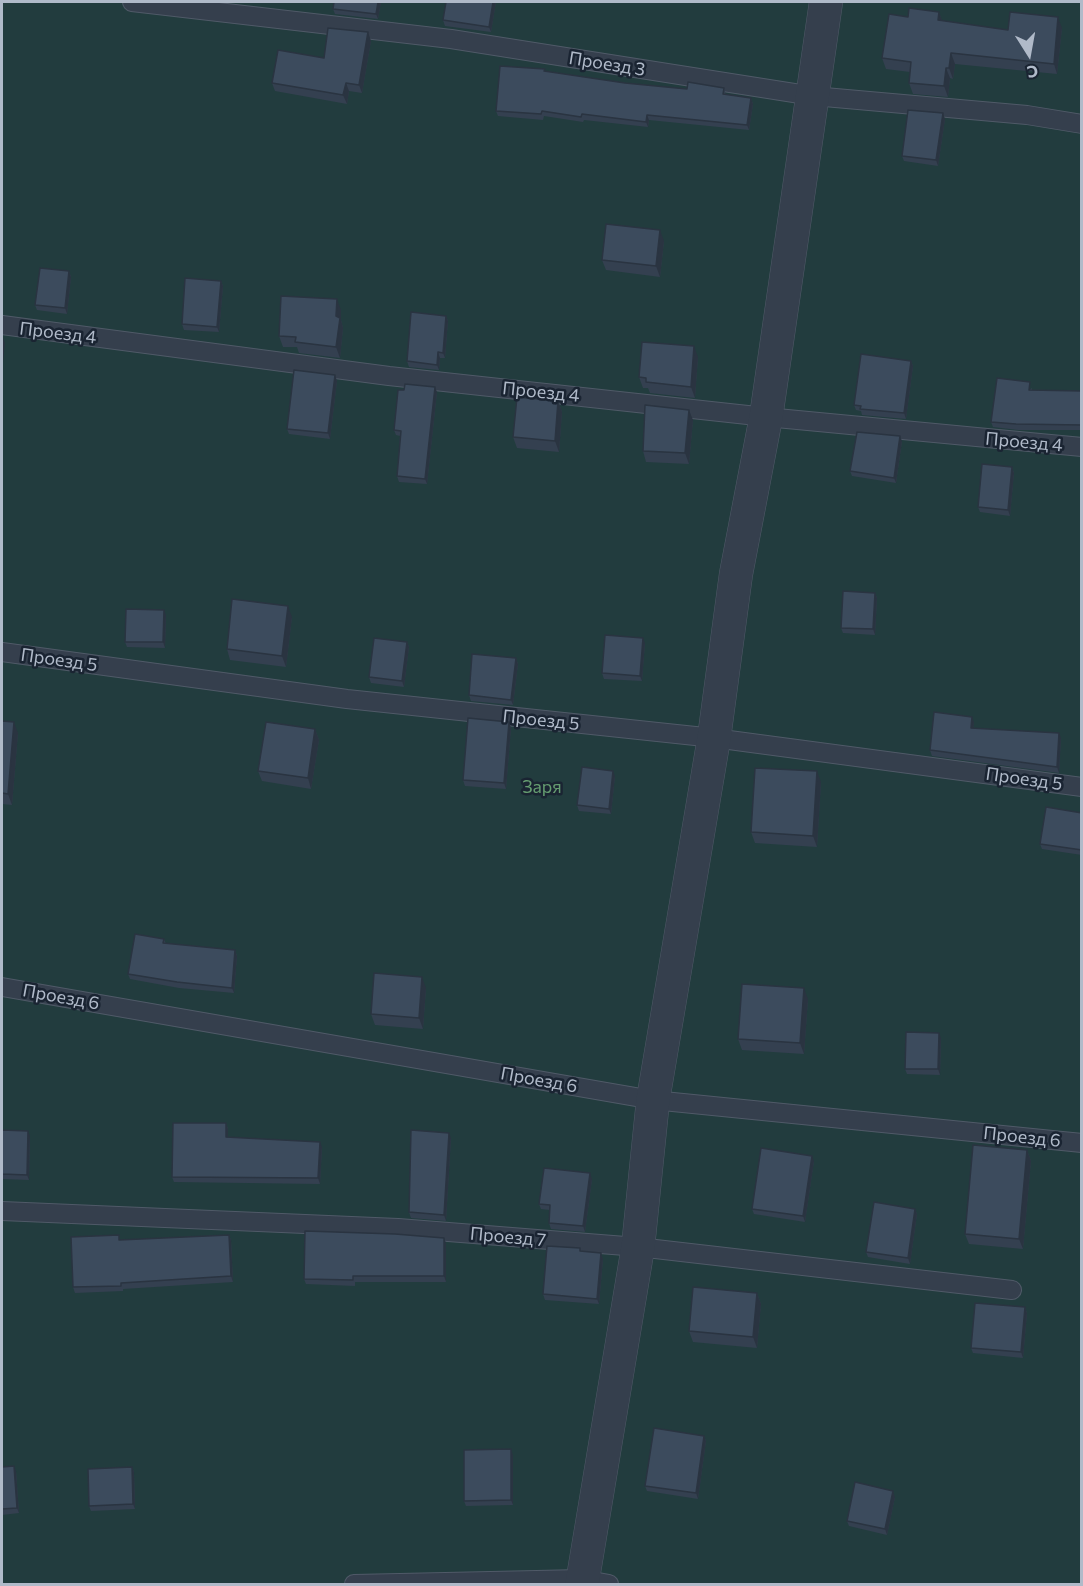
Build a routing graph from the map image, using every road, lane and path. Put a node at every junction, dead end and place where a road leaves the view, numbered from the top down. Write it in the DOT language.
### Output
graph roads {
  1 [pos="132,2"];
  2 [pos="826,2"];
  3 [pos="813,96"];
  4 [pos="1082,124"];
  5 [pos="2,326"];
  6 [pos="766,417"];
  7 [pos="1082,447"];
  8 [pos="2,652"];
  9 [pos="714,738"];
  10 [pos="1082,787"];
  11 [pos="2,987"];
  12 [pos="653,1100"];
  13 [pos="1082,1143"];
  14 [pos="2,1211"];
  15 [pos="638,1247"];
  16 [pos="1012,1290"];
  17 [pos="591,1583"];
  18 [pos="354,1584"];
  1 -- 3 [label="lane, Проезд 3"];
  2 -- 3 [label="street"];
  3 -- 4 [label="lane, Проезд 3"];
  3 -- 6 [label="street"];
  5 -- 6 [label="lane, Проезд 4"];
  6 -- 7 [label="lane, Проезд 4"];
  6 -- 9 [label="street"];
  8 -- 9 [label="lane, Проезд 5"];
  9 -- 10 [label="lane, Проезд 5"];
  9 -- 12 [label="street"];
  11 -- 12 [label="lane, Проезд 6"];
  12 -- 13 [label="lane, Проезд 6"];
  12 -- 15 [label="street"];
  14 -- 15 [label="lane, Проезд 7"];
  15 -- 16 [label="lane, Проезд 7"];
  15 -- 17 [label="street"];
  17 -- 18 [label="lane"];
}
